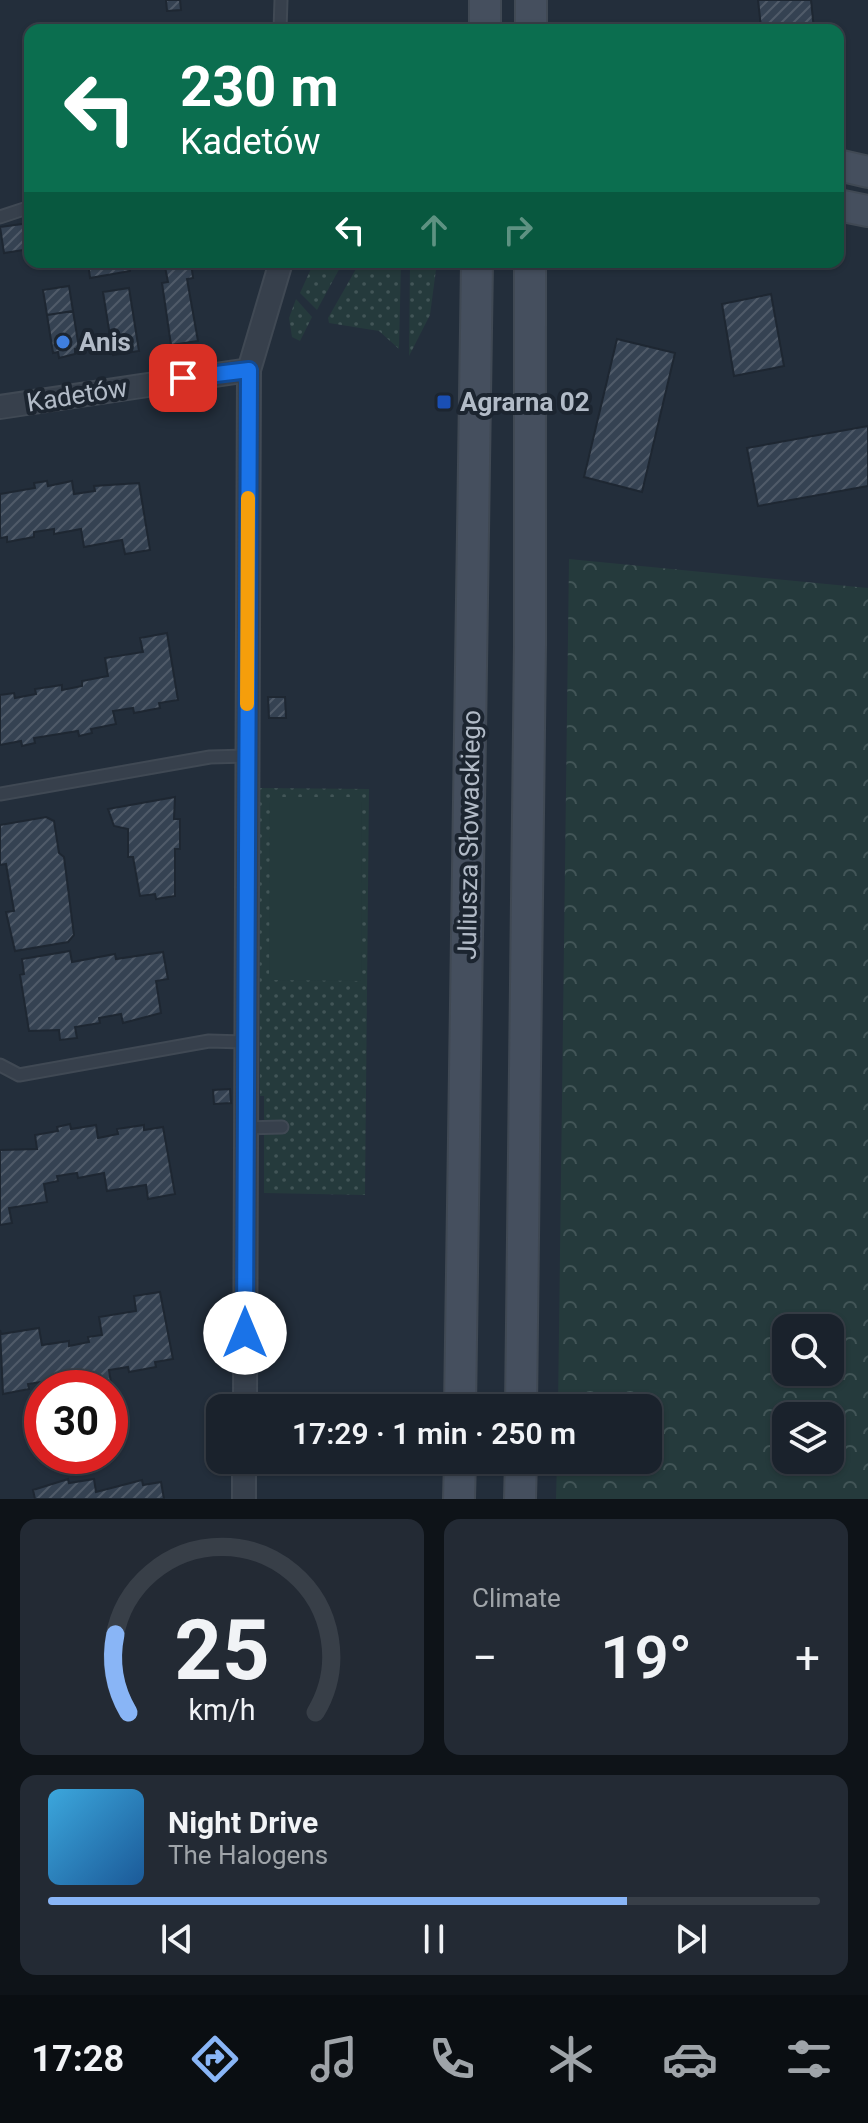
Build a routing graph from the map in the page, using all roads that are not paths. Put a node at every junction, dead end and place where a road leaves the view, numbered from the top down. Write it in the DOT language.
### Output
graph roads {
  1 [pos="281,0"];
  2 [pos="485,0"];
  3 [pos="531,0"];
  4 [pos="280,24"];
  5 [pos="485,24"];
  6 [pos="531,24"];
  7 [pos="844,166"];
  8 [pos="868,172"];
  9 [pos="844,206"];
  10 [pos="24,209"];
  11 [pos="868,211"];
  12 [pos="0,217"];
  13 [pos="279,268"];
  14 [pos="477,268"];
  15 [pos="530,268"];
  16 [pos="249,370"];
  17 [pos="0,407"];
  18 [pos="247,756"];
  19 [pos="0,794"];
  20 [pos="244,1042"];
  21 [pos="0,1065"];
  22 [pos="282,1127"];
  23 [pos="245,1128"];
  24 [pos="245,1394"];
  25 [pos="460,1394"];
  26 [pos="521,1394"];
  27 [pos="244,1474"];
  28 [pos="460,1474"];
  29 [pos="521,1474"];
  30 [pos="244,1499"];
  31 [pos="459,1499"];
  32 [pos="520,1499"];
  1 -- 4 [label="lane"];
  2 -- 5 [label="main road"];
  3 -- 6 [label="main road"];
  7 -- 8 [label="main road"];
  9 -- 11 [label="main road"];
  10 -- 12 [label="lane"];
  13 -- 16 [label="street"];
  14 -- 25 [label="main road, Juliusza Słowackiego"];
  15 -- 26 [label="main road"];
  16 -- 17 [label="street, Kadetów"];
  16 -- 18 [label="street"];
  18 -- 19 [label="lane"];
  18 -- 20 [label="street"];
  20 -- 21 [label="lane"];
  20 -- 23 [label="street"];
  22 -- 23 [label="lane"];
  23 -- 24 [label="street"];
  27 -- 30 [label="street"];
  28 -- 31 [label="main road"];
  29 -- 32 [label="main road"];
}
